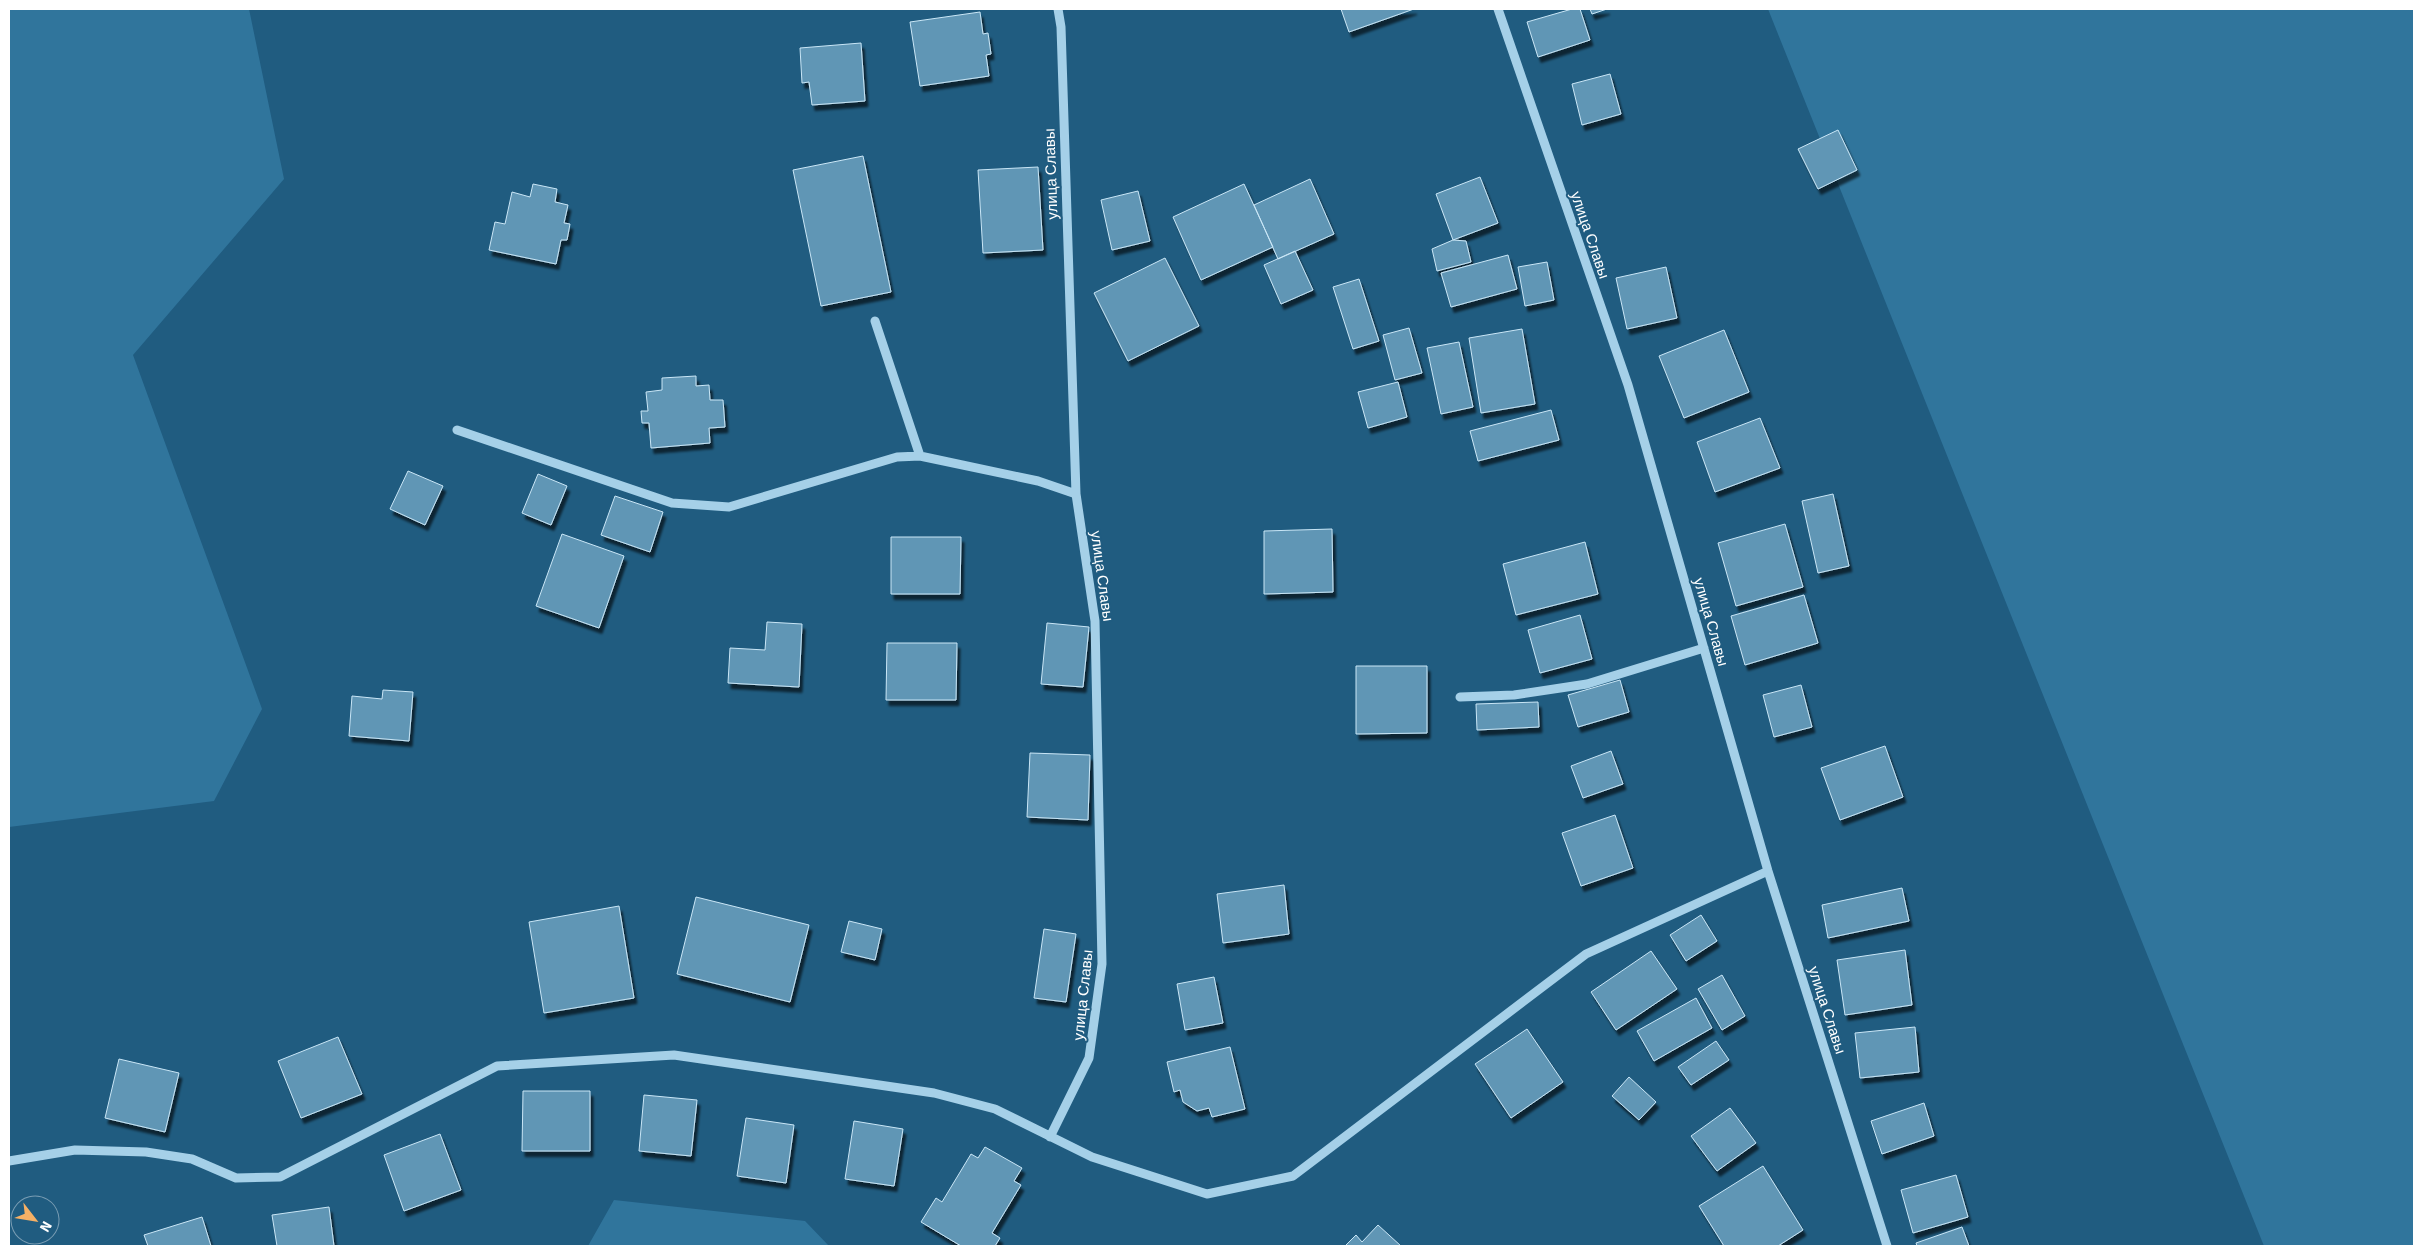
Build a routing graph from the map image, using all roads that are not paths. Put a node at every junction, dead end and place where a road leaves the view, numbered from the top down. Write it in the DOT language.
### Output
graph roads {
  1 [pos="1058,9"];
  2 [pos="1498,9"];
  3 [pos="876,321"];
  4 [pos="457,430"];
  5 [pos="920,456"];
  6 [pos="1076,494"];
  7 [pos="1704,648"];
  8 [pos="1460,698"];
  9 [pos="1768,871"];
  10 [pos="1050,1137"];
  11 [pos="9,1161"];
  12 [pos="1887,1246"];
  1 -- 6 [label="street, улица Славы"];
  2 -- 7 [label="street, улица Славы"];
  3 -- 5 [label="street"];
  4 -- 5 [label="street"];
  5 -- 6 [label="street"];
  6 -- 10 [label="street, улица Славы"];
  7 -- 8 [label="street"];
  7 -- 9 [label="street, улица Славы"];
  9 -- 10 [label="street"];
  9 -- 12 [label="street, улица Славы"];
  10 -- 11 [label="street"];
}
